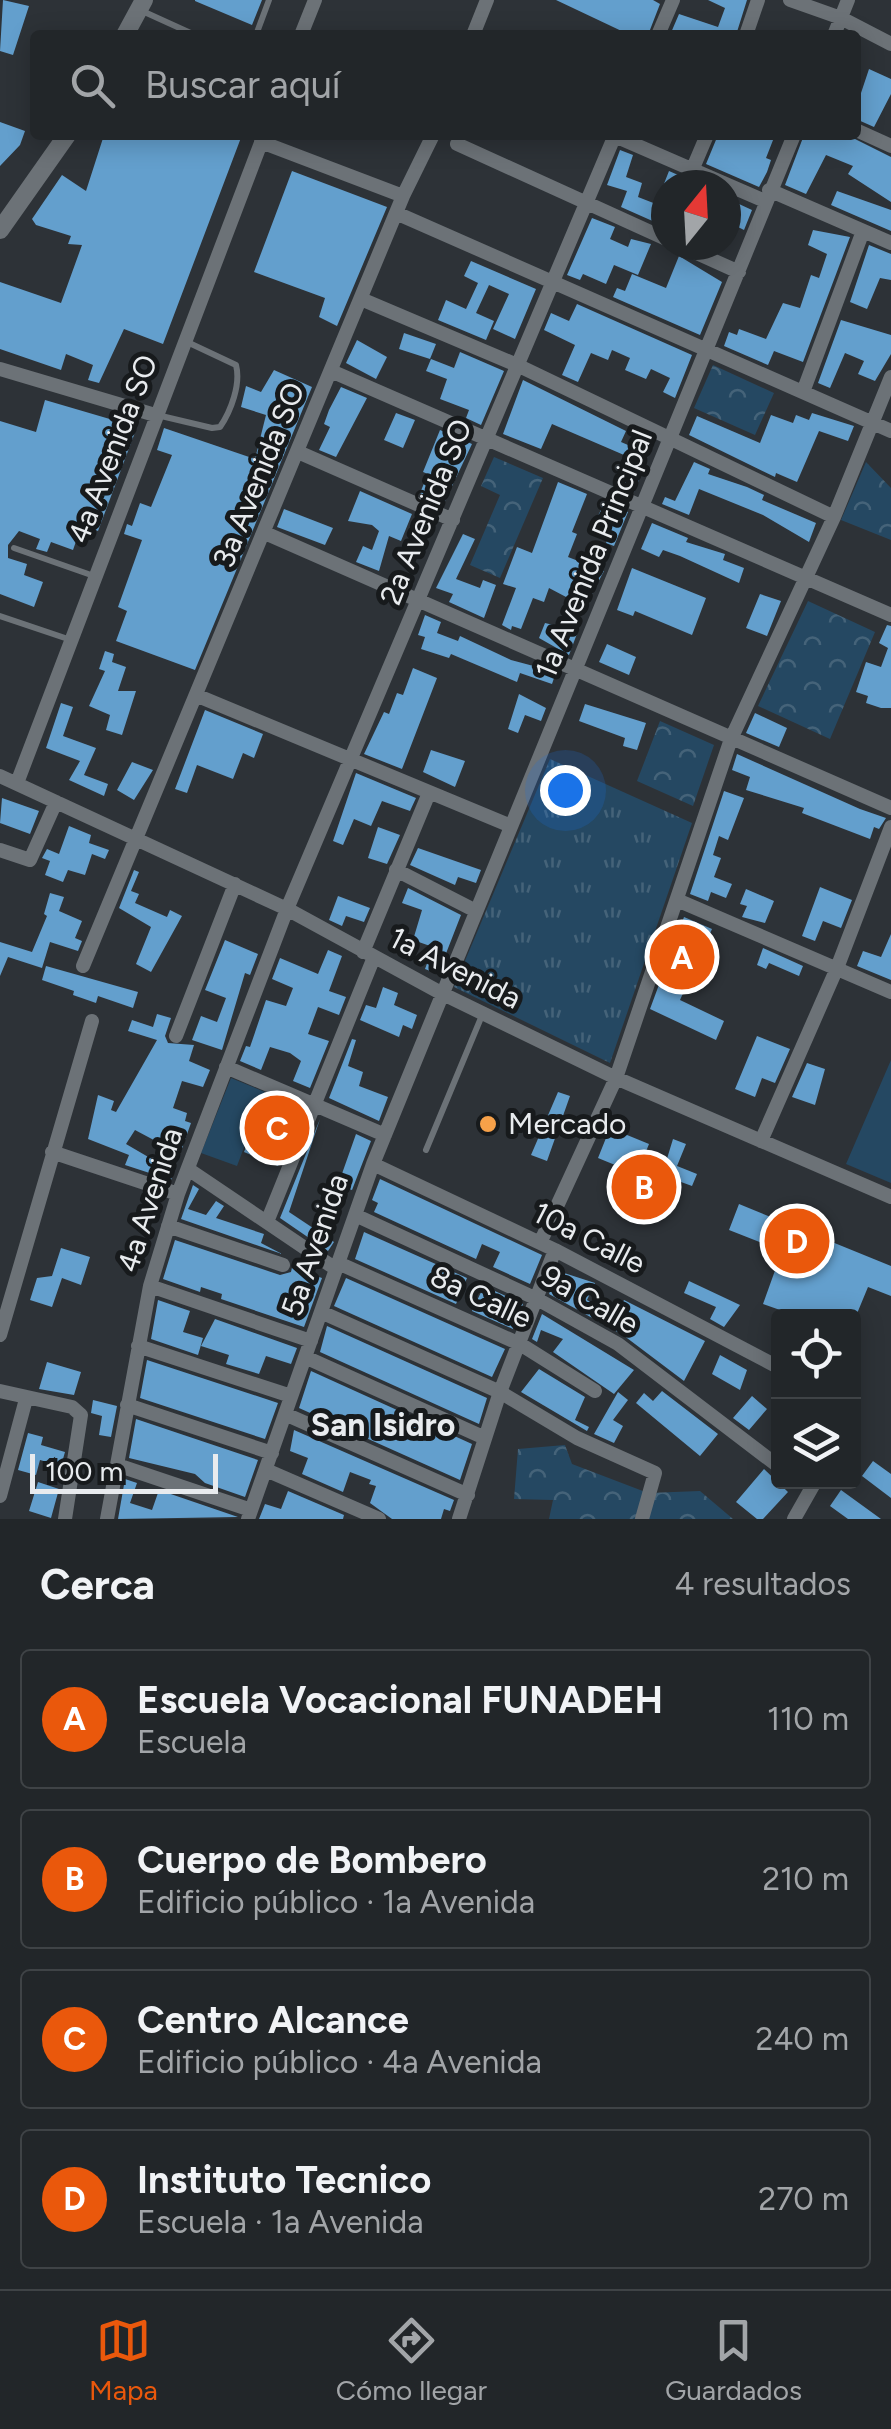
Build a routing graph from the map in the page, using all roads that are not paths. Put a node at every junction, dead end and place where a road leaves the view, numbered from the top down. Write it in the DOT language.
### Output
graph roads {
  1 [pos="269,0"];
  2 [pos="315,0"];
  3 [pos="486,0"];
  4 [pos="672,0"];
  5 [pos="758,0"];
  6 [pos="790,0"];
  7 [pos="848,0"];
  8 [pos="142,4"];
  9 [pos="840,18"];
  10 [pos="128,30"];
  11 [pos="187,30"];
  12 [pos="258,30"];
  13 [pos="304,30"];
  14 [pos="474,30"];
  15 [pos="660,30"];
  16 [pos="748,30"];
  17 [pos="836,30"];
  18 [pos="891,44"];
  19 [pos="861,132"];
  20 [pos="63,140"];
  21 [pos="262,140"];
  22 [pos="264,140"];
  23 [pos="431,140"];
  24 [pos="613,140"];
  25 [pos="625,140"];
  26 [pos="706,140"];
  27 [pos="792,140"];
  28 [pos="457,144"];
  29 [pos="891,146"];
  30 [pos="693,168"];
  31 [pos="767,195"];
  32 [pos="403,196"];
  33 [pos="586,204"];
  34 [pos="396,213"];
  35 [pos="0,230"];
  36 [pos="863,230"];
  37 [pos="651,232"];
  38 [pos="891,243"];
  39 [pos="712,260"];
  40 [pos="739,272"];
  41 [pos="552,283"];
  42 [pos="361,298"];
  43 [pos="184,341"];
  44 [pos="708,350"];
  45 [pos="517,366"];
  46 [pos="0,369"];
  47 [pos="331,371"];
  48 [pos="891,377"];
  49 [pos="803,392"];
  50 [pos="155,414"];
  51 [pos="873,424"];
  52 [pos="891,432"];
  53 [pos="484,439"];
  54 [pos="670,440"];
  55 [pos="298,452"];
  56 [pos="643,507"];
  57 [pos="834,518"];
  58 [pos="453,520"];
  59 [pos="264,533"];
  60 [pos="14,548"];
  61 [pos="95,576"];
  62 [pos="806,576"];
  63 [pos="422,599"];
  64 [pos="891,615"];
  65 [pos="0,616"];
  66 [pos="72,641"];
  67 [pos="576,668"];
  68 [pos="198,696"];
  69 [pos="731,738"];
  70 [pos="352,760"];
  71 [pos="0,776"];
  72 [pos="16,784"];
  73 [pos="429,793"];
  74 [pos="56,802"];
  75 [pos="891,808"];
  76 [pos="511,826"];
  77 [pos="891,827"];
  78 [pos="139,838"];
  79 [pos="0,850"];
  80 [pos="396,870"];
  81 [pos="235,884"];
  82 [pos="677,900"];
  83 [pos="287,909"];
  84 [pos="476,911"];
  85 [pos="368,955"];
  86 [pos="83,966"];
  87 [pos="837,968"];
  88 [pos="441,992"];
  89 [pos="891,992"];
  90 [pos="483,1013"];
  91 [pos="92,1021"];
  92 [pos="176,1036"];
  93 [pos="226,1067"];
  94 [pos="616,1078"];
  95 [pos="314,1105"];
  96 [pos="385,1135"];
  97 [pos="761,1140"];
  98 [pos="426,1150"];
  99 [pos="52,1152"];
  100 [pos="373,1164"];
  101 [pos="188,1169"];
  102 [pos="178,1194"];
  103 [pos="891,1197"];
  104 [pos="355,1214"];
  105 [pos="266,1222"];
  106 [pos="168,1226"];
  107 [pos="540,1243"];
  108 [pos="555,1250"];
  109 [pos="282,1265"];
  110 [pos="337,1266"];
  111 [pos="150,1286"];
  112 [pos="537,1299"];
  113 [pos="321,1312"];
  114 [pos="0,1334"];
  115 [pos="311,1340"];
  116 [pos="520,1344"];
  117 [pos="138,1346"];
  118 [pos="305,1357"];
  119 [pos="771,1363"];
  120 [pos="0,1392"];
  121 [pos="500,1392"];
  122 [pos="595,1392"];
  123 [pos="291,1396"];
  124 [pos="26,1399"];
  125 [pos="127,1405"];
  126 [pos="285,1414"];
  127 [pos="486,1438"];
  128 [pos="272,1453"];
  129 [pos="771,1461"];
  130 [pos="117,1464"];
  131 [pos="266,1470"];
  132 [pos="807,1489"];
  133 [pos="468,1495"];
  134 [pos="0,1496"];
  135 [pos="249,1514"];
  136 [pos="65,1519"];
  137 [pos="107,1519"];
  138 [pos="379,1519"];
  139 [pos="459,1519"];
  140 [pos="642,1519"];
  141 [pos="794,1519"];
  1 -- 12 [label="lane"];
  2 -- 13 [label="street"];
  3 -- 14 [label="street"];
  4 -- 15 [label="street"];
  5 -- 16 [label="street"];
  6 -- 9 [label="street"];
  7 -- 9 [label="street"];
  8 -- 10 [label="street"];
  8 -- 11 [label="lane"];
  9 -- 17 [label="street"];
  9 -- 18 [label="street"];
  19 -- 29 [label="street"];
  20 -- 35 [label="street"];
  21 -- 43 [label="street, 4a Avenida SO"];
  22 -- 32 [label="street"];
  23 -- 32 [label="street, 3a Avenida SO"];
  24 -- 33 [label="street, 2a Avenida SO"];
  25 -- 30 [label="street"];
  26 -- 30 [label="street"];
  27 -- 31 [label="street, 1a Avenida Principal"];
  28 -- 33 [label="street"];
  30 -- 31 [label="street"];
  31 -- 36 [label="street"];
  31 -- 40 [label="street, 1a Avenida Principal"];
  32 -- 34 [label="street, 3a Avenida SO"];
  33 -- 37 [label="street"];
  33 -- 41 [label="street, 2a Avenida SO"];
  34 -- 41 [label="street"];
  34 -- 42 [label="street, 3a Avenida SO"];
  36 -- 38 [label="street"];
  36 -- 49 [label="street"];
  39 -- 40 [label="street"];
  40 -- 44 [label="street, 1a Avenida Principal"];
  41 -- 44 [label="street"];
  41 -- 45 [label="street, 2a Avenida SO"];
  42 -- 45 [label="street"];
  42 -- 47 [label="street, 3a Avenida SO"];
  43 -- 50 [label="street, 4a Avenida SO"];
  43 -- 50 [label="lane"];
  44 -- 49 [label="street"];
  44 -- 54 [label="street, 1a Avenida Principal"];
  45 -- 53 [label="street, 2a Avenida SO"];
  45 -- 54 [label="street"];
  46 -- 50 [label="street"];
  47 -- 53 [label="street"];
  47 -- 55 [label="street, 3a Avenida SO"];
  48 -- 51 [label="street"];
  49 -- 51 [label="street"];
  50 -- 61 [label="street, 4a Avenida SO"];
  51 -- 52 [label="street"];
  51 -- 57 [label="street"];
  53 -- 56 [label="street"];
  53 -- 58 [label="street, 2a Avenida SO"];
  54 -- 56 [label="street, 1a Avenida Principal"];
  54 -- 57 [label="street"];
  55 -- 58 [label="street"];
  55 -- 59 [label="street, 3a Avenida SO"];
  56 -- 62 [label="street"];
  56 -- 67 [label="street, 1a Avenida Principal"];
  57 -- 62 [label="street"];
  58 -- 63 [label="street, 2a Avenida SO"];
  59 -- 63 [label="street"];
  59 -- 68 [label="street, 3a Avenida SO"];
  60 -- 61 [label="lane"];
  61 -- 66 [label="street, 4a Avenida SO"];
  62 -- 64 [label="street"];
  62 -- 69 [label="street"];
  63 -- 67 [label="street"];
  63 -- 70 [label="street, 2a Avenida SO"];
  65 -- 66 [label="lane"];
  66 -- 72 [label="street, 4a Avenida SO"];
  67 -- 69 [label="street"];
  67 -- 76 [label="street, 1a Avenida Principal"];
  68 -- 70 [label="street"];
  68 -- 78 [label="street, 3a Avenida SO"];
  69 -- 75 [label="street"];
  69 -- 82 [label="street"];
  70 -- 73 [label="street"];
  70 -- 83 [label="street, 2a Avenida SO"];
  71 -- 72 [label="street, 1a Avenida"];
  72 -- 74 [label="street, 1a Avenida"];
  73 -- 76 [label="street"];
  73 -- 80 [label="street"];
  74 -- 78 [label="street, 1a Avenida"];
  74 -- 79 [label="street"];
  76 -- 84 [label="street, 1a Avenida Principal"];
  77 -- 87 [label="street"];
  78 -- 81 [label="street, 1a Avenida"];
  78 -- 86 [label="street, 3a Avenida SO"];
  80 -- 84 [label="street"];
  80 -- 85 [label="street"];
  81 -- 83 [label="street, 1a Avenida"];
  81 -- 92 [label="street"];
  82 -- 87 [label="street"];
  82 -- 94 [label="street"];
  83 -- 85 [label="street, 1a Avenida"];
  83 -- 93 [label="street, 4a Avenida"];
  84 -- 88 [label="street, 1a Avenida Principal"];
  85 -- 88 [label="street, 1a Avenida"];
  85 -- 95 [label="street"];
  87 -- 89 [label="street"];
  87 -- 97 [label="street"];
  88 -- 90 [label="street, 1a Avenida"];
  88 -- 96 [label="street, 5a Avenida"];
  90 -- 94 [label="street, 1a Avenida"];
  90 -- 98 [label="lane"];
  91 -- 99 [label="street"];
  93 -- 95 [label="street"];
  93 -- 101 [label="street, 4a Avenida"];
  94 -- 97 [label="street, 1a Avenida"];
  94 -- 107 [label="street"];
  95 -- 96 [label="street"];
  95 -- 105 [label="street"];
  96 -- 100 [label="street, 5a Avenida"];
  97 -- 103 [label="street, 1a Avenida"];
  99 -- 102 [label="street"];
  99 -- 114 [label="street"];
  100 -- 104 [label="street, 5a Avenida"];
  100 -- 107 [label="street, 10a Calle"];
  101 -- 102 [label="street, 4a Avenida"];
  101 -- 105 [label="street, 8a Calle"];
  102 -- 106 [label="street, 4a Avenida"];
  104 -- 110 [label="street, 5a Avenida"];
  104 -- 112 [label="street, 9a Calle"];
  105 -- 110 [label="street, 8a Calle"];
  106 -- 109 [label="street"];
  106 -- 111 [label="street, 4a Avenida"];
  107 -- 108 [label="street, 10a Calle"];
  108 -- 112 [label="street"];
  108 -- 119 [label="street, 10a Calle"];
  110 -- 113 [label="street, 5a Avenida"];
  110 -- 116 [label="street, 8a Calle"];
  111 -- 115 [label="street"];
  111 -- 117 [label="street, 4a Avenida"];
  112 -- 116 [label="street"];
  112 -- 129 [label="street, 9a Calle"];
  113 -- 115 [label="street, 5a Avenida"];
  113 -- 121 [label="street"];
  115 -- 118 [label="street, 5a Avenida"];
  116 -- 121 [label="street"];
  116 -- 122 [label="street, 8a Calle"];
  117 -- 123 [label="street"];
  117 -- 125 [label="street, 4a Avenida"];
  118 -- 123 [label="street, 5a Avenida"];
  118 -- 127 [label="street"];
  120 -- 124 [label="street"];
  121 -- 127 [label="street"];
  121 -- 140 [label="street"];
  123 -- 126 [label="street, 5a Avenida"];
  124 -- 134 [label="street"];
  124 -- 136 [label="street"];
  125 -- 128 [label="street"];
  125 -- 130 [label="street, 4a Avenida"];
  126 -- 128 [label="street, 5a Avenida"];
  126 -- 133 [label="street"];
  127 -- 133 [label="street"];
  128 -- 131 [label="street, 5a Avenida"];
  130 -- 135 [label="street"];
  130 -- 137 [label="street, 4a Avenida"];
  131 -- 135 [label="street, 5a Avenida"];
  131 -- 138 [label="street"];
  132 -- 141 [label="street"];
  133 -- 139 [label="street"];
}
